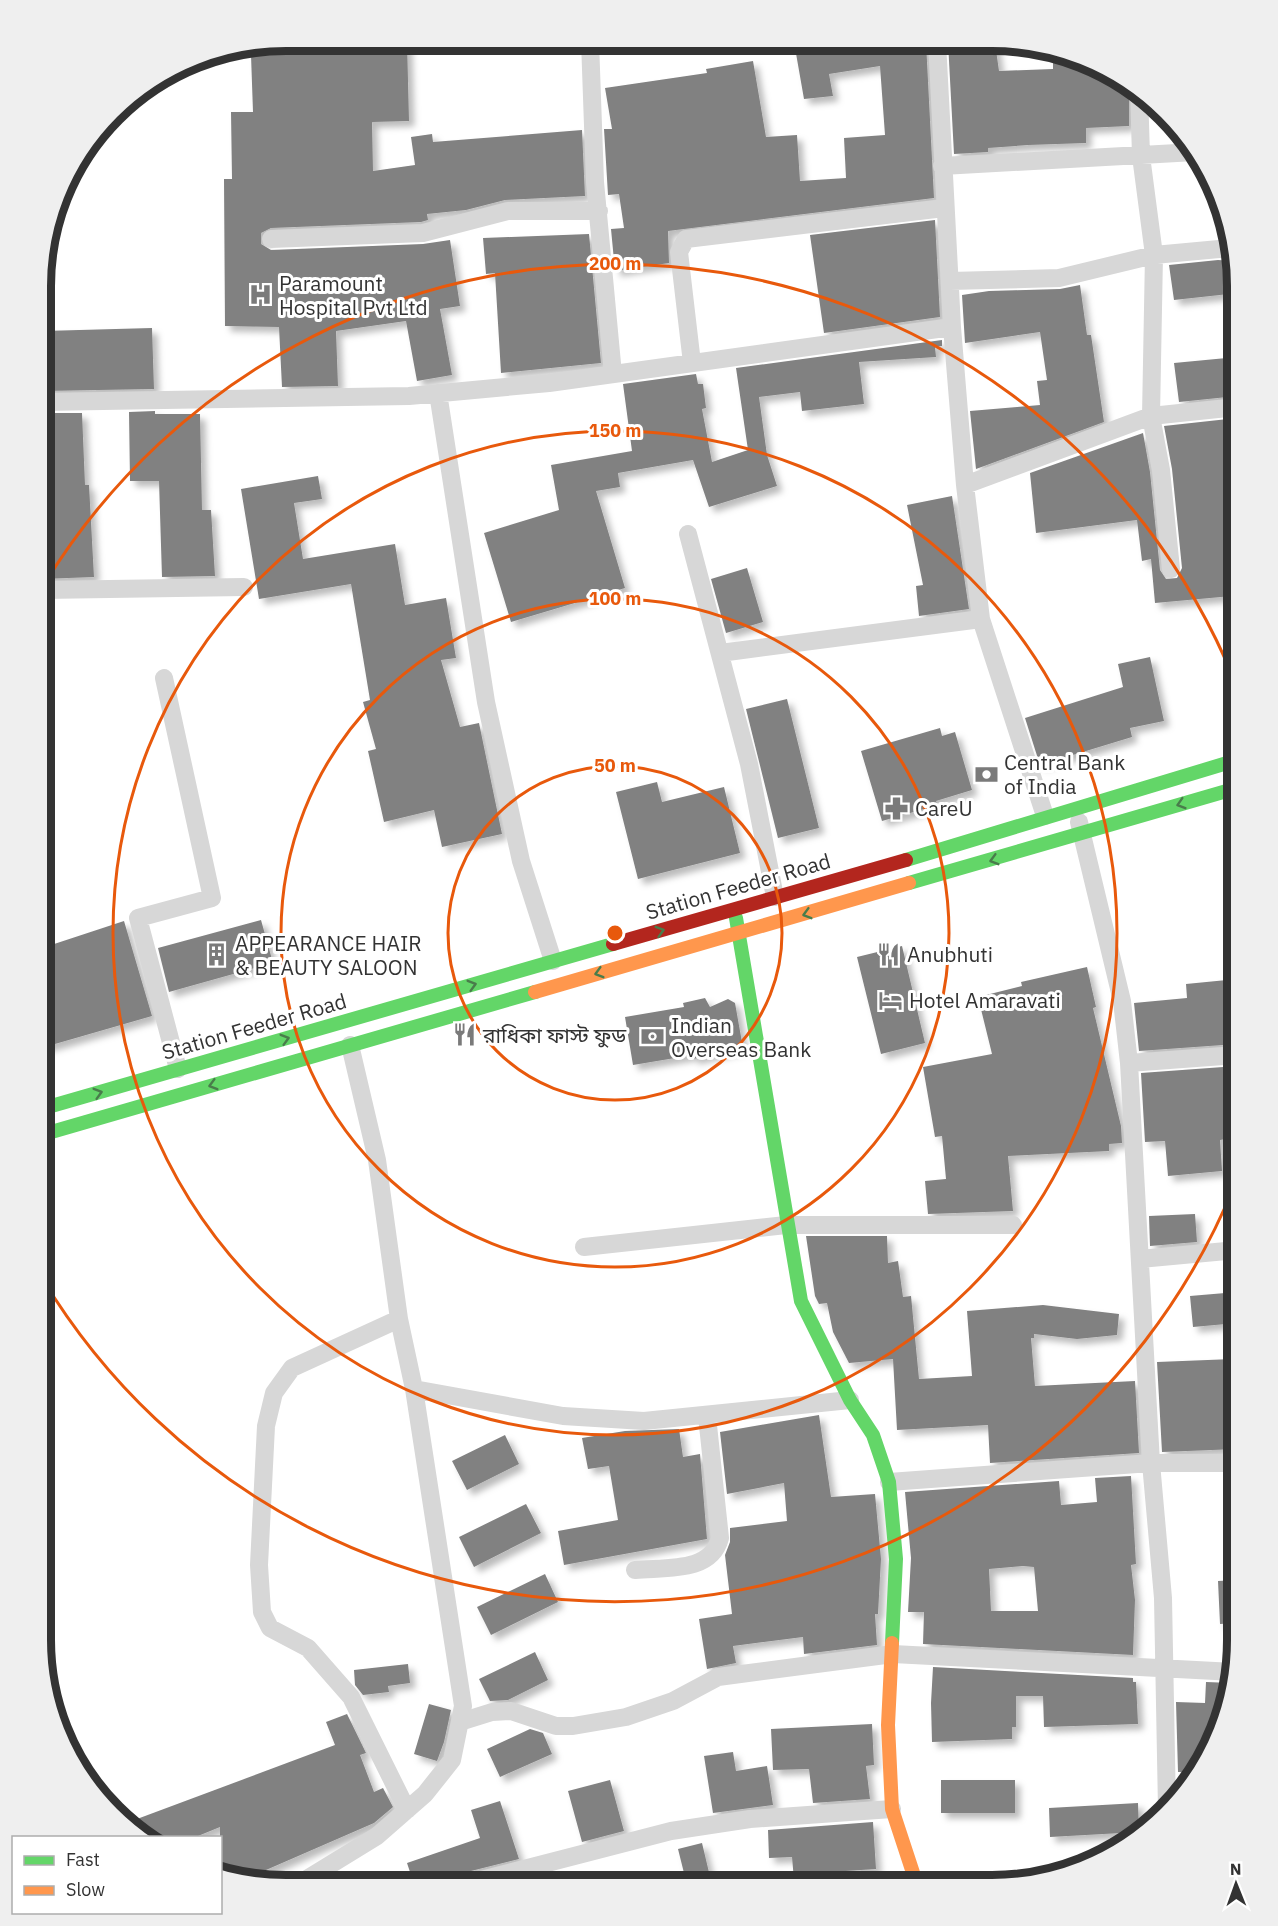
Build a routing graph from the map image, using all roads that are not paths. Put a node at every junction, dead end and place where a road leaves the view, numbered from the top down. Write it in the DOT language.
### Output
graph roads {
  1 [pos="591,51"];
  2 [pos="937,51"];
  3 [pos="1140,103"];
  4 [pos="1185,153"];
  5 [pos="1142,156"];
  6 [pos="942,166"];
  7 [pos="944,208"];
  8 [pos="599,211"];
  9 [pos="271,239"];
  10 [pos="1224,249"];
  11 [pos="1154,255"];
  12 [pos="950,281"];
  13 [pos="952,327"];
  14 [pos="692,363"];
  15 [pos="613,374"];
  16 [pos="438,393"];
  17 [pos="51,402"];
  18 [pos="1227,408"];
  19 [pos="1151,416"];
  20 [pos="964,485"];
  21 [pos="688,534"];
  22 [pos="1171,569"];
  23 [pos="244,587"];
  24 [pos="51,590"];
  25 [pos="981,619"];
  26 [pos="720,653"];
  27 [pos="164,678"];
  28 [pos="1227,763"];
  29 [pos="1227,791"];
  30 [pos="1075,809"];
  31 [pos="1045,816"];
  32 [pos="1082,834"];
  33 [pos="775,897"];
  34 [pos="734,909"];
  35 [pos="739,933"];
  36 [pos="553,961"];
  37 [pos="350,1045"];
  38 [pos="1227,1056"];
  39 [pos="1129,1063"];
  40 [pos="178,1069"];
  41 [pos="51,1106"];
  42 [pos="51,1132"];
  43 [pos="786,1225"];
  44 [pos="1013,1225"];
  45 [pos="584,1247"];
  46 [pos="1227,1251"];
  47 [pos="1140,1259"];
  48 [pos="399,1319"];
  49 [pos="414,1389"];
  50 [pos="850,1400"];
  51 [pos="706,1416"];
  52 [pos="1151,1463"];
  53 [pos="1227,1463"];
  54 [pos="889,1482"];
  55 [pos="635,1570"];
  56 [pos="893,1654"];
  57 [pos="1166,1668"];
  58 [pos="1225,1671"];
  59 [pos="460,1722"];
  60 [pos="1167,1797"];
  61 [pos="892,1809"];
  62 [pos="407,1810"];
  63 [pos="313,1875"];
  64 [pos="501,1875"];
  65 [pos="914,1875"];
  1 -- 8 [label="street"];
  2 -- 6 [label="street"];
  3 -- 5 [label="street"];
  4 -- 5 [label="street"];
  5 -- 6 [label="street"];
  5 -- 11 [label="street"];
  6 -- 7 [label="street"];
  7 -- 12 [label="street"];
  7 -- 14 [label="street"];
  8 -- 9 [label="street"];
  8 -- 15 [label="street"];
  10 -- 11 [label="street"];
  11 -- 12 [label="street"];
  11 -- 19 [label="street"];
  12 -- 13 [label="street"];
  13 -- 14 [label="street"];
  13 -- 20 [label="street"];
  14 -- 15 [label="street"];
  15 -- 16 [label="street"];
  16 -- 17 [label="street"];
  16 -- 36 [label="street"];
  18 -- 19 [label="street"];
  19 -- 20 [label="street"];
  19 -- 22 [label="street"];
  20 -- 25 [label="street"];
  21 -- 26 [label="street"];
  23 -- 24 [label="street"];
  25 -- 26 [label="street"];
  25 -- 31 [label="street"];
  26 -- 33 [label="street"];
  27 -- 40 [label="street"];
  28 -- 30 [label="street, Station Feeder Road"];
  29 -- 32 [label="street, one-way"];
  30 -- 31 [label="street, Station Feeder Road"];
  30 -- 32 [label="street"];
  31 -- 33 [label="street, Station Feeder Road"];
  32 -- 35 [label="street, one-way"];
  32 -- 39 [label="street"];
  33 -- 34 [label="street, Station Feeder Road"];
  34 -- 35 [label="street"];
  36 -- 34 [label="street, Station Feeder Road, one-way"];
  35 -- 37 [label="street, one-way"];
  35 -- 43 [label="street"];
  40 -- 36 [label="street, Station Feeder Road, one-way"];
  37 -- 42 [label="street, one-way"];
  37 -- 48 [label="street"];
  38 -- 39 [label="street"];
  39 -- 47 [label="street"];
  41 -- 40 [label="street, Station Feeder Road, one-way"];
  43 -- 44 [label="street"];
  43 -- 45 [label="street"];
  43 -- 50 [label="street"];
  46 -- 47 [label="street"];
  47 -- 52 [label="street"];
  48 -- 49 [label="street"];
  48 -- 62 [label="street"];
  49 -- 51 [label="street"];
  49 -- 59 [label="street"];
  50 -- 51 [label="street"];
  50 -- 54 [label="street"];
  51 -- 55 [label="street"];
  52 -- 53 [label="street"];
  52 -- 54 [label="street"];
  52 -- 57 [label="street"];
  54 -- 56 [label="street"];
  56 -- 57 [label="street"];
  56 -- 59 [label="street"];
  56 -- 61 [label="street"];
  57 -- 58 [label="street"];
  57 -- 60 [label="street"];
  59 -- 62 [label="street"];
  61 -- 64 [label="street"];
  61 -- 65 [label="street"];
  62 -- 63 [label="street"];
}
